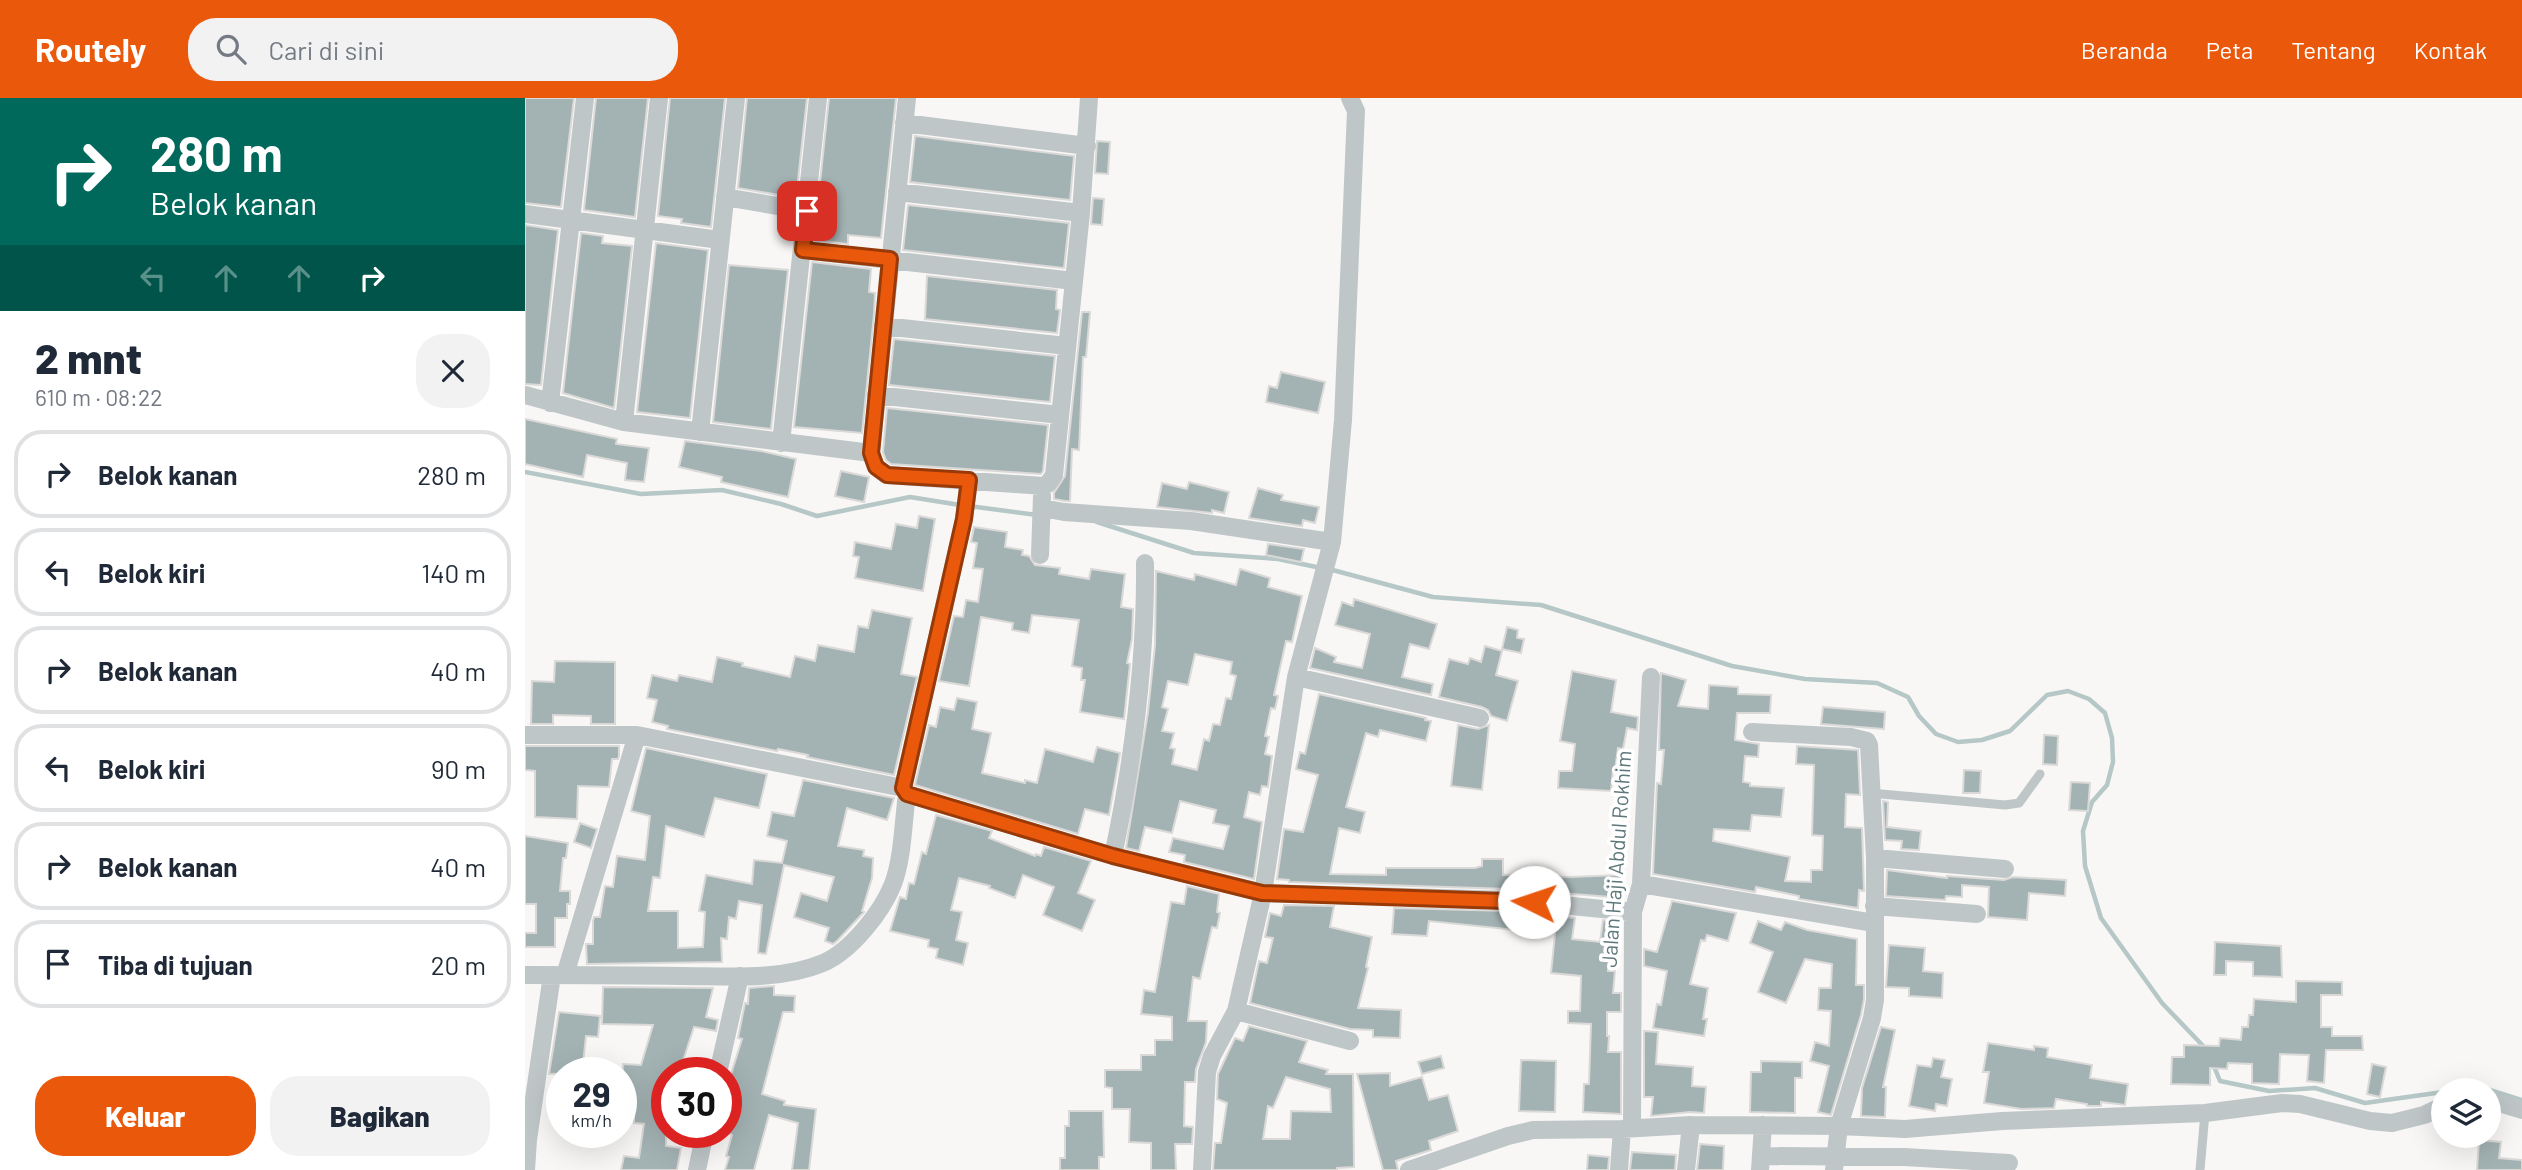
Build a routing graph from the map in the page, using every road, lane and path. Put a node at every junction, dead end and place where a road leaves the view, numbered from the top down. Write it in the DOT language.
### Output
graph roads {
  1 [pos="585,98"];
  2 [pos="659,98"];
  3 [pos="736,98"];
  4 [pos="818,98"];
  5 [pos="907,98"];
  6 [pos="1089,98"];
  7 [pos="1350,98"];
  8 [pos="904,123"];
  9 [pos="1087,146"];
  10 [pos="897,192"];
  11 [pos="725,197"];
  12 [pos="807,211"];
  13 [pos="1081,213"];
  14 [pos="525,214"];
  15 [pos="571,220"];
  16 [pos="646,230"];
  17 [pos="720,240"];
  18 [pos="803,250"];
  19 [pos="890,259"];
  20 [pos="1074,281"];
  21 [pos="884,326"];
  22 [pos="1067,346"];
  23 [pos="525,395"];
  24 [pos="876,395"];
  25 [pos="550,403"];
  26 [pos="1060,415"];
  27 [pos="624,422"];
  28 [pos="700,432"];
  29 [pos="781,443"];
  30 [pos="871,453"];
  31 [pos="1042,486"];
  32 [pos="968,488"];
  33 [pos="1042,514"];
  34 [pos="1332,542"];
  35 [pos="1040,555"];
  36 [pos="1145,563"];
  37 [pos="1296,677"];
  38 [pos="1651,677"];
  39 [pos="1480,718"];
  40 [pos="1752,732"];
  41 [pos="525,735"];
  42 [pos="636,735"];
  43 [pos="2040,774"];
  44 [pos="905,791"];
  45 [pos="1870,793"];
  46 [pos="1113,856"];
  47 [pos="1875,858"];
  48 [pos="2005,869"];
  49 [pos="1641,884"];
  50 [pos="1262,893"];
  51 [pos="1633,912"];
  52 [pos="1977,914"];
  53 [pos="1874,915"];
  54 [pos="525,975"];
  55 [pos="558,975"];
  56 [pos="740,976"];
  57 [pos="1236,1011"];
  58 [pos="1350,1041"];
  59 [pos="722,1057"];
  60 [pos="2501,1104"];
  61 [pos="2522,1110"];
  62 [pos="2431,1112"];
  63 [pos="2205,1113"];
  64 [pos="1691,1125"];
  65 [pos="1763,1125"];
  66 [pos="1839,1126"];
  67 [pos="1627,1128"];
  68 [pos="1905,1129"];
  69 [pos="702,1148"];
  70 [pos="1761,1163"];
  71 [pos="1835,1163"];
  72 [pos="1904,1163"];
  73 [pos="2009,1163"];
  74 [pos="526,1170"];
  75 [pos="697,1170"];
  76 [pos="1202,1170"];
  77 [pos="1409,1170"];
  78 [pos="1619,1170"];
  79 [pos="1686,1170"];
  80 [pos="2200,1170"];
  1 -- 15 [label="street"];
  2 -- 16 [label="street"];
  3 -- 11 [label="street"];
  4 -- 12 [label="street"];
  5 -- 8 [label="street"];
  6 -- 9 [label="street"];
  7 -- 34 [label="street"];
  8 -- 9 [label="street"];
  8 -- 10 [label="street"];
  9 -- 13 [label="street"];
  10 -- 13 [label="street"];
  10 -- 19 [label="street"];
  11 -- 12 [label="street"];
  11 -- 17 [label="street"];
  12 -- 18 [label="street"];
  13 -- 20 [label="street"];
  14 -- 15 [label="street"];
  15 -- 16 [label="street"];
  15 -- 25 [label="street"];
  16 -- 17 [label="street"];
  16 -- 27 [label="street"];
  17 -- 28 [label="street"];
  18 -- 19 [label="street"];
  18 -- 29 [label="street"];
  19 -- 20 [label="street"];
  19 -- 21 [label="street"];
  20 -- 22 [label="street"];
  21 -- 22 [label="street"];
  21 -- 24 [label="street"];
  22 -- 26 [label="street"];
  23 -- 25 [label="street"];
  24 -- 26 [label="street"];
  24 -- 30 [label="street"];
  25 -- 27 [label="street"];
  26 -- 31 [label="street"];
  27 -- 28 [label="street"];
  28 -- 29 [label="street"];
  29 -- 30 [label="street"];
  30 -- 32 [label="street"];
  31 -- 32 [label="street"];
  31 -- 33 [label="street"];
  32 -- 44 [label="street"];
  33 -- 34 [label="street"];
  33 -- 35 [label="street"];
  34 -- 37 [label="street"];
  36 -- 46 [label="street"];
  37 -- 39 [label="street"];
  37 -- 50 [label="street"];
  38 -- 49 [label="street, Jalan Haji Abdul Rokhim"];
  40 -- 45 [label="street"];
  41 -- 42 [label="street"];
  42 -- 44 [label="street"];
  42 -- 55 [label="street"];
  43 -- 45 [label="lane"];
  44 -- 46 [label="street"];
  44 -- 56 [label="street"];
  45 -- 47 [label="street"];
  46 -- 50 [label="street"];
  47 -- 48 [label="street"];
  47 -- 53 [label="street"];
  49 -- 51 [label="street, Jalan Haji Abdul Rokhim"];
  49 -- 53 [label="street"];
  50 -- 51 [label="street"];
  50 -- 57 [label="street"];
  51 -- 67 [label="street, Jalan Haji Abdul Rokhim"];
  52 -- 53 [label="street"];
  53 -- 66 [label="street"];
  54 -- 55 [label="street"];
  55 -- 56 [label="street"];
  55 -- 74 [label="street"];
  56 -- 59 [label="street"];
  57 -- 58 [label="street"];
  57 -- 76 [label="street"];
  60 -- 61 [label="street"];
  62 -- 63 [label="street"];
  63 -- 68 [label="street"];
  63 -- 80 [label="lane"];
  64 -- 65 [label="street"];
  64 -- 67 [label="street"];
  64 -- 79 [label="street"];
  65 -- 66 [label="street"];
  65 -- 70 [label="street"];
  66 -- 68 [label="street"];
  66 -- 71 [label="street"];
  67 -- 77 [label="street"];
  67 -- 78 [label="street, Jalan Haji Abdul Rokhim"];
  68 -- 72 [label="street"];
  69 -- 75 [label="street"];
  70 -- 71 [label="street"];
  71 -- 72 [label="street"];
  72 -- 73 [label="street"];
}
